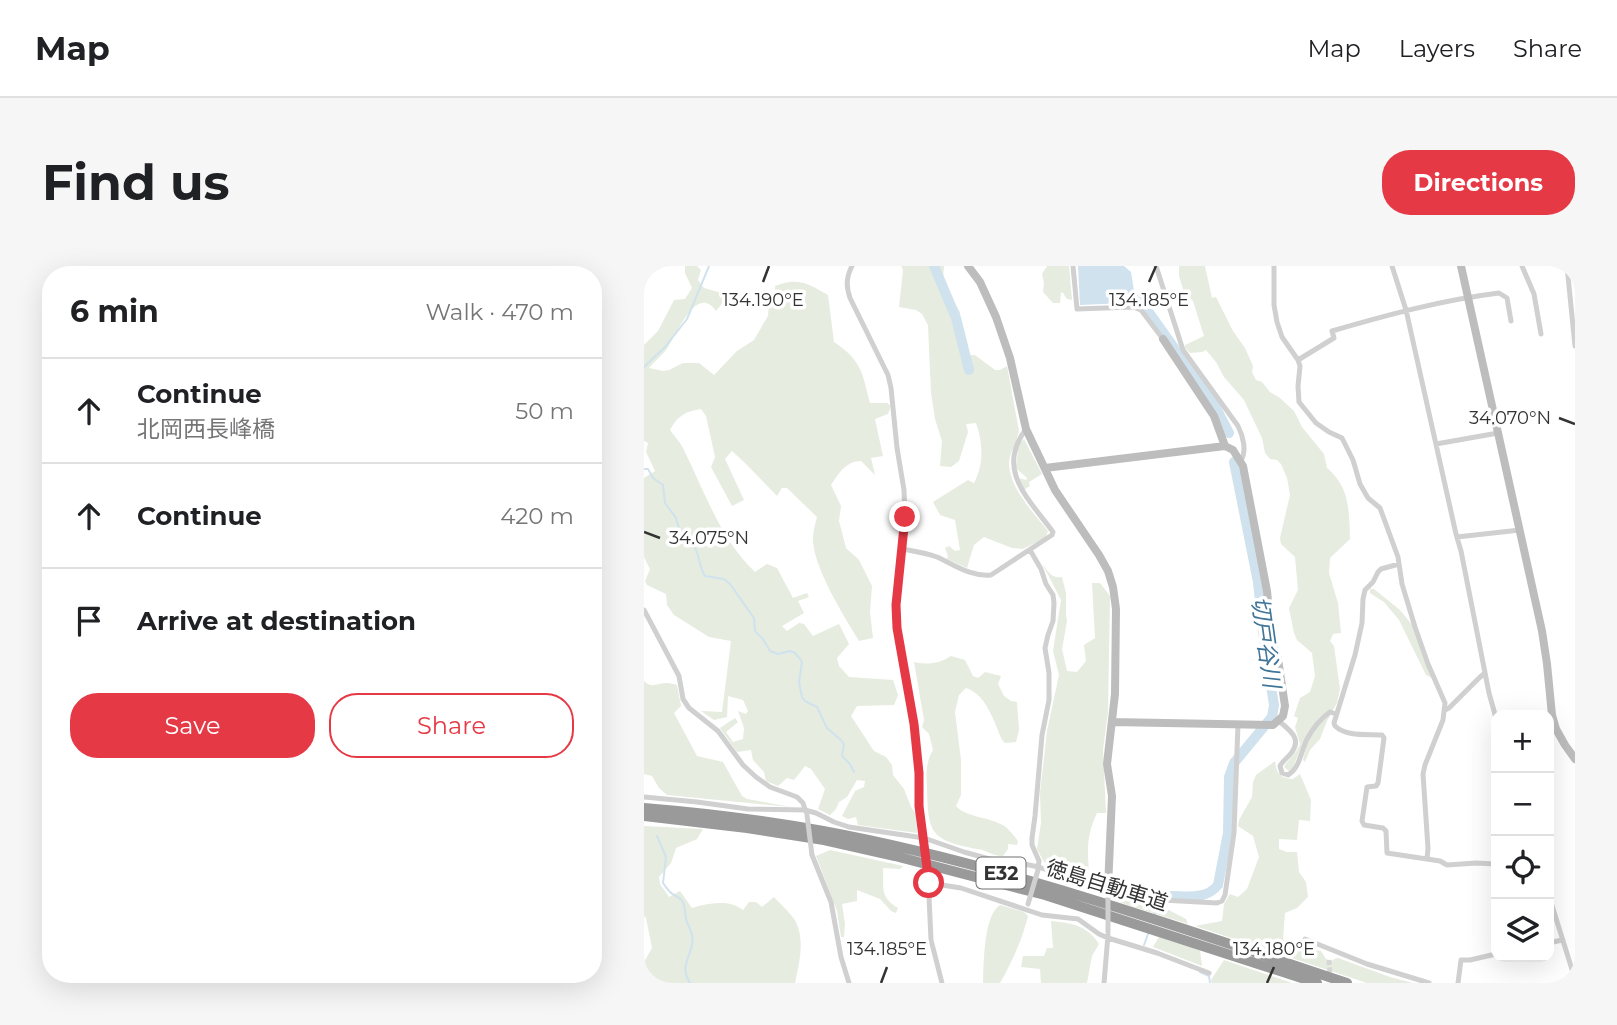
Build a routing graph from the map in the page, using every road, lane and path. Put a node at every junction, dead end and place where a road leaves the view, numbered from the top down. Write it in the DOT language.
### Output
graph roads {
  1 [pos="852,266"];
  2 [pos="1073,266"];
  3 [pos="1156,266"];
  4 [pos="1274,266"];
  5 [pos="1392,266"];
  6 [pos="1461,266"];
  7 [pos="1522,266"];
  8 [pos="1567,266"];
  9 [pos="970,267"];
  10 [pos="1469,297"];
  11 [pos="1406,310"];
  12 [pos="1511,321"];
  13 [pos="1541,334"];
  14 [pos="1163,339"];
  15 [pos="1575,345"];
  16 [pos="1298,360"];
  17 [pos="1026,429"];
  18 [pos="1498,433"];
  19 [pos="1436,444"];
  20 [pos="1225,446"];
  21 [pos="1241,460"];
  22 [pos="1045,468"];
  23 [pos="1520,530"];
  24 [pos="1457,537"];
  25 [pos="903,549"];
  26 [pos="1030,550"];
  27 [pos="1399,564"];
  28 [pos="644,610"];
  29 [pos="1485,673"];
  30 [pos="1445,710"];
  31 [pos="1494,710"];
  32 [pos="1336,714"];
  33 [pos="1279,721"];
  34 [pos="1112,722"];
  35 [pos="1238,724"];
  36 [pos="1575,759"];
  37 [pos="644,797"];
  38 [pos="644,808"];
  39 [pos="806,813"];
  40 [pos="644,816"];
  41 [pos="924,839"];
  42 [pos="1427,859"];
  43 [pos="1491,864"];
  44 [pos="1039,868"];
  45 [pos="929,883"];
  46 [pos="1108,886"];
  47 [pos="1550,899"];
  48 [pos="1027,906"];
  49 [pos="1108,935"];
  50 [pos="1305,939"];
  51 [pos="1562,940"];
  52 [pos="1554,942"];
  53 [pos="1331,950"];
  54 [pos="1491,955"];
  55 [pos="1329,960"];
  56 [pos="1209,973"];
  57 [pos="1575,979"];
  58 [pos="849,983"];
  59 [pos="943,983"];
  60 [pos="1104,983"];
  61 [pos="1317,983"];
  62 [pos="1347,983"];
  63 [pos="1429,983"];
  64 [pos="1458,983"];
  1 -- 25 [label="street"];
  2 -- 14 [label="street"];
  3 -- 21 [label="street"];
  4 -- 16 [label="street"];
  5 -- 11 [label="street"];
  6 -- 10 [label="street"];
  7 -- 13 [label="street"];
  8 -- 15 [label="street"];
  9 -- 17 [label="street"];
  10 -- 11 [label="street"];
  10 -- 12 [label="street"];
  10 -- 18 [label="street"];
  11 -- 16 [label="street"];
  11 -- 19 [label="street"];
  14 -- 20 [label="street"];
  16 -- 27 [label="street"];
  17 -- 22 [label="street"];
  17 -- 26 [label="street"];
  18 -- 19 [label="street"];
  18 -- 23 [label="street"];
  19 -- 24 [label="street"];
  20 -- 21 [label="street"];
  20 -- 22 [label="street"];
  21 -- 33 [label="street"];
  22 -- 34 [label="street"];
  23 -- 24 [label="street"];
  23 -- 36 [label="street"];
  24 -- 29 [label="street"];
  25 -- 26 [label="street"];
  25 -- 41 [label="street"];
  26 -- 44 [label="street"];
  27 -- 30 [label="street"];
  27 -- 32 [label="street"];
  28 -- 39 [label="street"];
  29 -- 30 [label="street"];
  29 -- 31 [label="street"];
  30 -- 42 [label="street"];
  32 -- 33 [label="street"];
  32 -- 42 [label="street"];
  33 -- 35 [label="street"];
  34 -- 35 [label="street"];
  34 -- 46 [label="street"];
  35 -- 46 [label="street"];
  37 -- 39 [label="street"];
  38 -- 62 [label="highway, 徳島自動車道 / E32"];
  39 -- 41 [label="street"];
  39 -- 58 [label="street, bridge"];
  40 -- 61 [label="highway, 徳島自動車道 / E32"];
  41 -- 44 [label="street"];
  41 -- 45 [label="street, bridge"];
  42 -- 43 [label="street"];
  44 -- 46 [label="street"];
  44 -- 48 [label="street, bridge"];
  45 -- 48 [label="street"];
  45 -- 59 [label="street"];
  46 -- 49 [label="street, bridge"];
  47 -- 51 [label="street"];
  48 -- 49 [label="street"];
  49 -- 56 [label="street"];
  49 -- 60 [label="street"];
  50 -- 53 [label="street"];
  51 -- 52 [label="street"];
  51 -- 57 [label="street"];
  53 -- 55 [label="street"];
  53 -- 63 [label="street"];
  54 -- 64 [label="street"];
}
